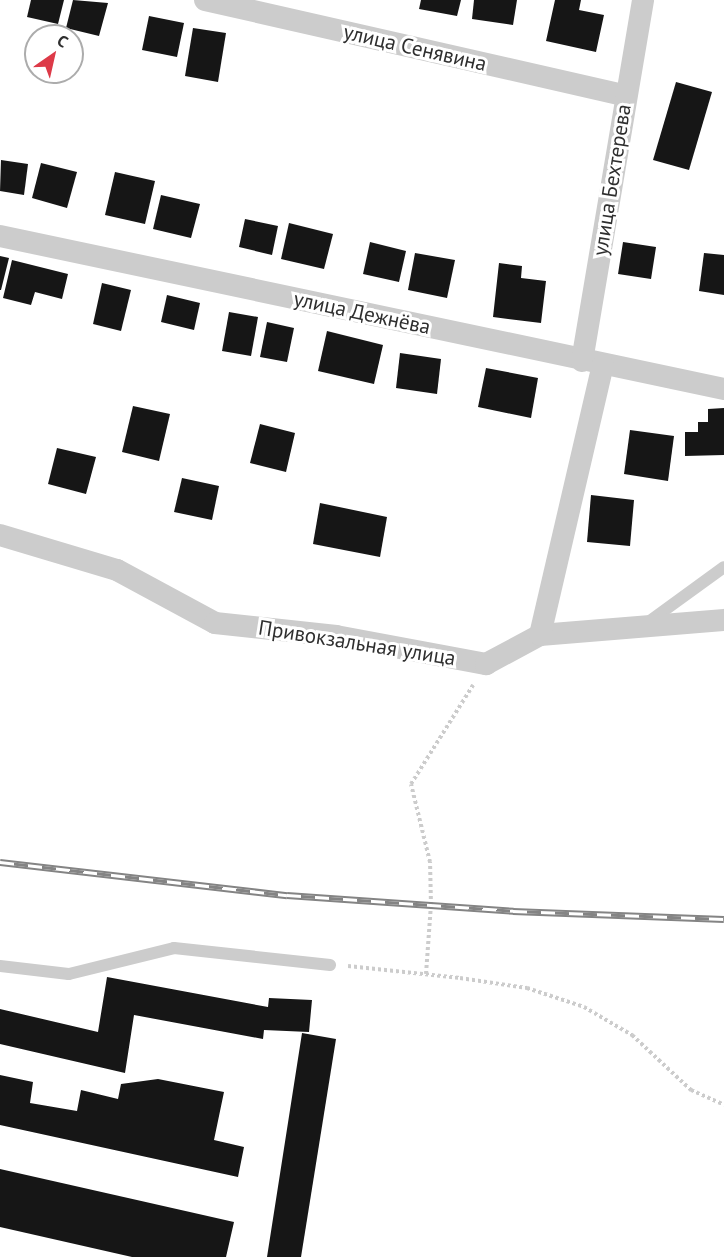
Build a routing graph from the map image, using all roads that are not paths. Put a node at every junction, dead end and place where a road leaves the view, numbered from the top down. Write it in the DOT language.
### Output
graph roads {
  1 [pos="204,0"];
  2 [pos="643,0"];
  3 [pos="626,96"];
  4 [pos="0,236"];
  5 [pos="593,363"];
  6 [pos="724,389"];
  7 [pos="0,536"];
  8 [pos="724,567"];
  9 [pos="724,620"];
  10 [pos="643,626"];
  11 [pos="540,635"];
  12 [pos="330,965"];
  13 [pos="0,966"];
  1 -- 3 [label="street, улица Сенявина"];
  2 -- 3 [label="street, улица Бехтерева"];
  3 -- 5 [label="street, улица Бехтерева"];
  4 -- 5 [label="street, улица Дежнёва"];
  5 -- 6 [label="street, улица Дежнёва"];
  5 -- 11 [label="street, улица Бехтерева"];
  7 -- 11 [label="street, Привокзальная улица"];
  8 -- 10 [label="lane"];
  9 -- 10 [label="street, Привокзальная улица"];
  10 -- 11 [label="street, Привокзальная улица"];
  12 -- 13 [label="lane"];
}
